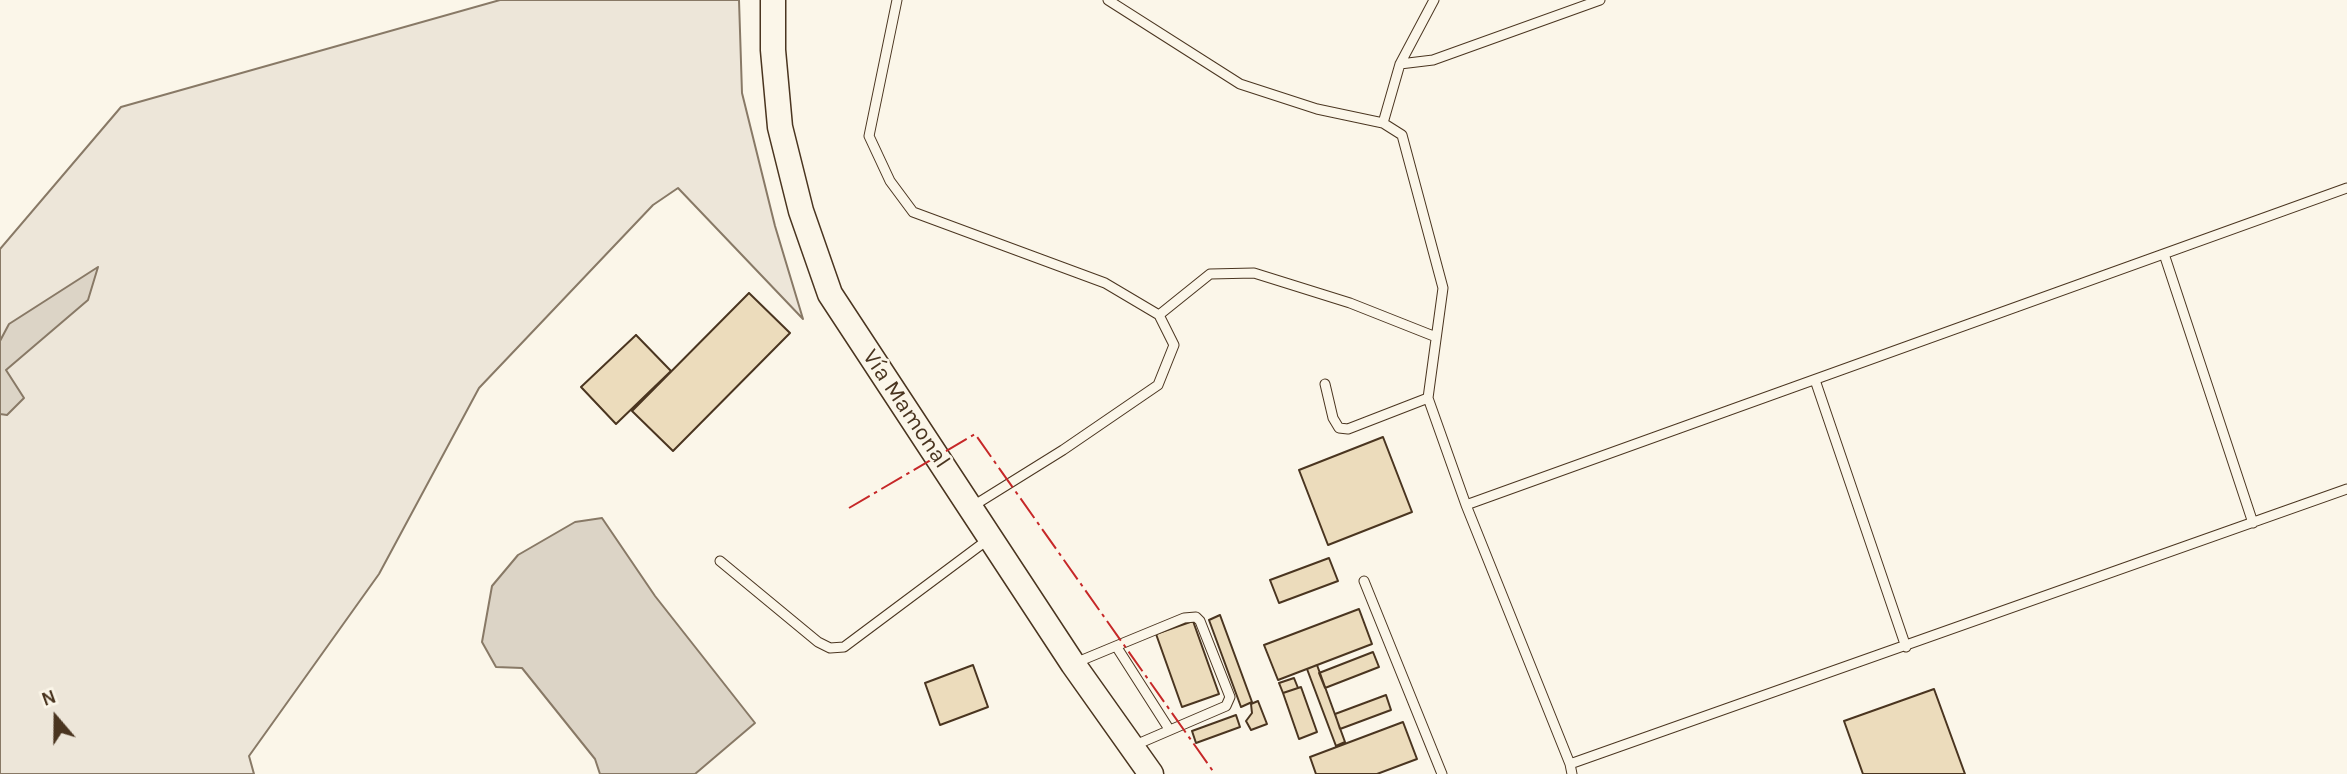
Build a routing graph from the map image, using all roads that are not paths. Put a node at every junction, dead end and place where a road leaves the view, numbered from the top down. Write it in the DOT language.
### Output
graph roads {
  1 [pos="773,0"];
  2 [pos="897,0"];
  3 [pos="1108,0"];
  4 [pos="1434,0"];
  5 [pos="1600,0"];
  6 [pos="1400,64"];
  7 [pos="1382,123"];
  8 [pos="2347,188"];
  9 [pos="2164,254"];
  10 [pos="1158,315"];
  11 [pos="1436,337"];
  12 [pos="1815,380"];
  13 [pos="1325,384"];
  14 [pos="1428,398"];
  15 [pos="2347,489"];
  16 [pos="1466,505"];
  17 [pos="971,507"];
  18 [pos="2253,523"];
  19 [pos="991,537"];
  20 [pos="720,561"];
  21 [pos="1364,581"];
  22 [pos="1116,646"];
  23 [pos="1906,647"];
  24 [pos="1073,664"];
  25 [pos="1169,729"];
  26 [pos="1132,747"];
  27 [pos="1571,769"];
  28 [pos="1151,774"];
  29 [pos="1442,774"];
  1 -- 17 [label="street, Vía Mamonal"];
  2 -- 10 [label="lane"];
  3 -- 7 [label="lane"];
  4 -- 6 [label="lane"];
  5 -- 6 [label="lane"];
  6 -- 7 [label="lane"];
  7 -- 11 [label="lane"];
  8 -- 9 [label="lane"];
  9 -- 12 [label="lane"];
  9 -- 18 [label="lane"];
  10 -- 11 [label="lane"];
  10 -- 17 [label="lane"];
  11 -- 14 [label="lane"];
  12 -- 16 [label="lane"];
  12 -- 23 [label="lane"];
  13 -- 14 [label="lane"];
  14 -- 16 [label="lane"];
  15 -- 18 [label="lane"];
  16 -- 27 [label="lane"];
  17 -- 19 [label="street, Vía Mamonal"];
  18 -- 23 [label="lane"];
  19 -- 20 [label="lane"];
  19 -- 24 [label="street, Vía Mamonal"];
  21 -- 29 [label="lane"];
  22 -- 24 [label="lane"];
  22 -- 25 [label="lane"];
  22 -- 25 [label="lane"];
  23 -- 27 [label="lane"];
  24 -- 26 [label="street, Vía Mamonal"];
  25 -- 26 [label="lane"];
  26 -- 28 [label="street, Vía Mamonal"];
}
